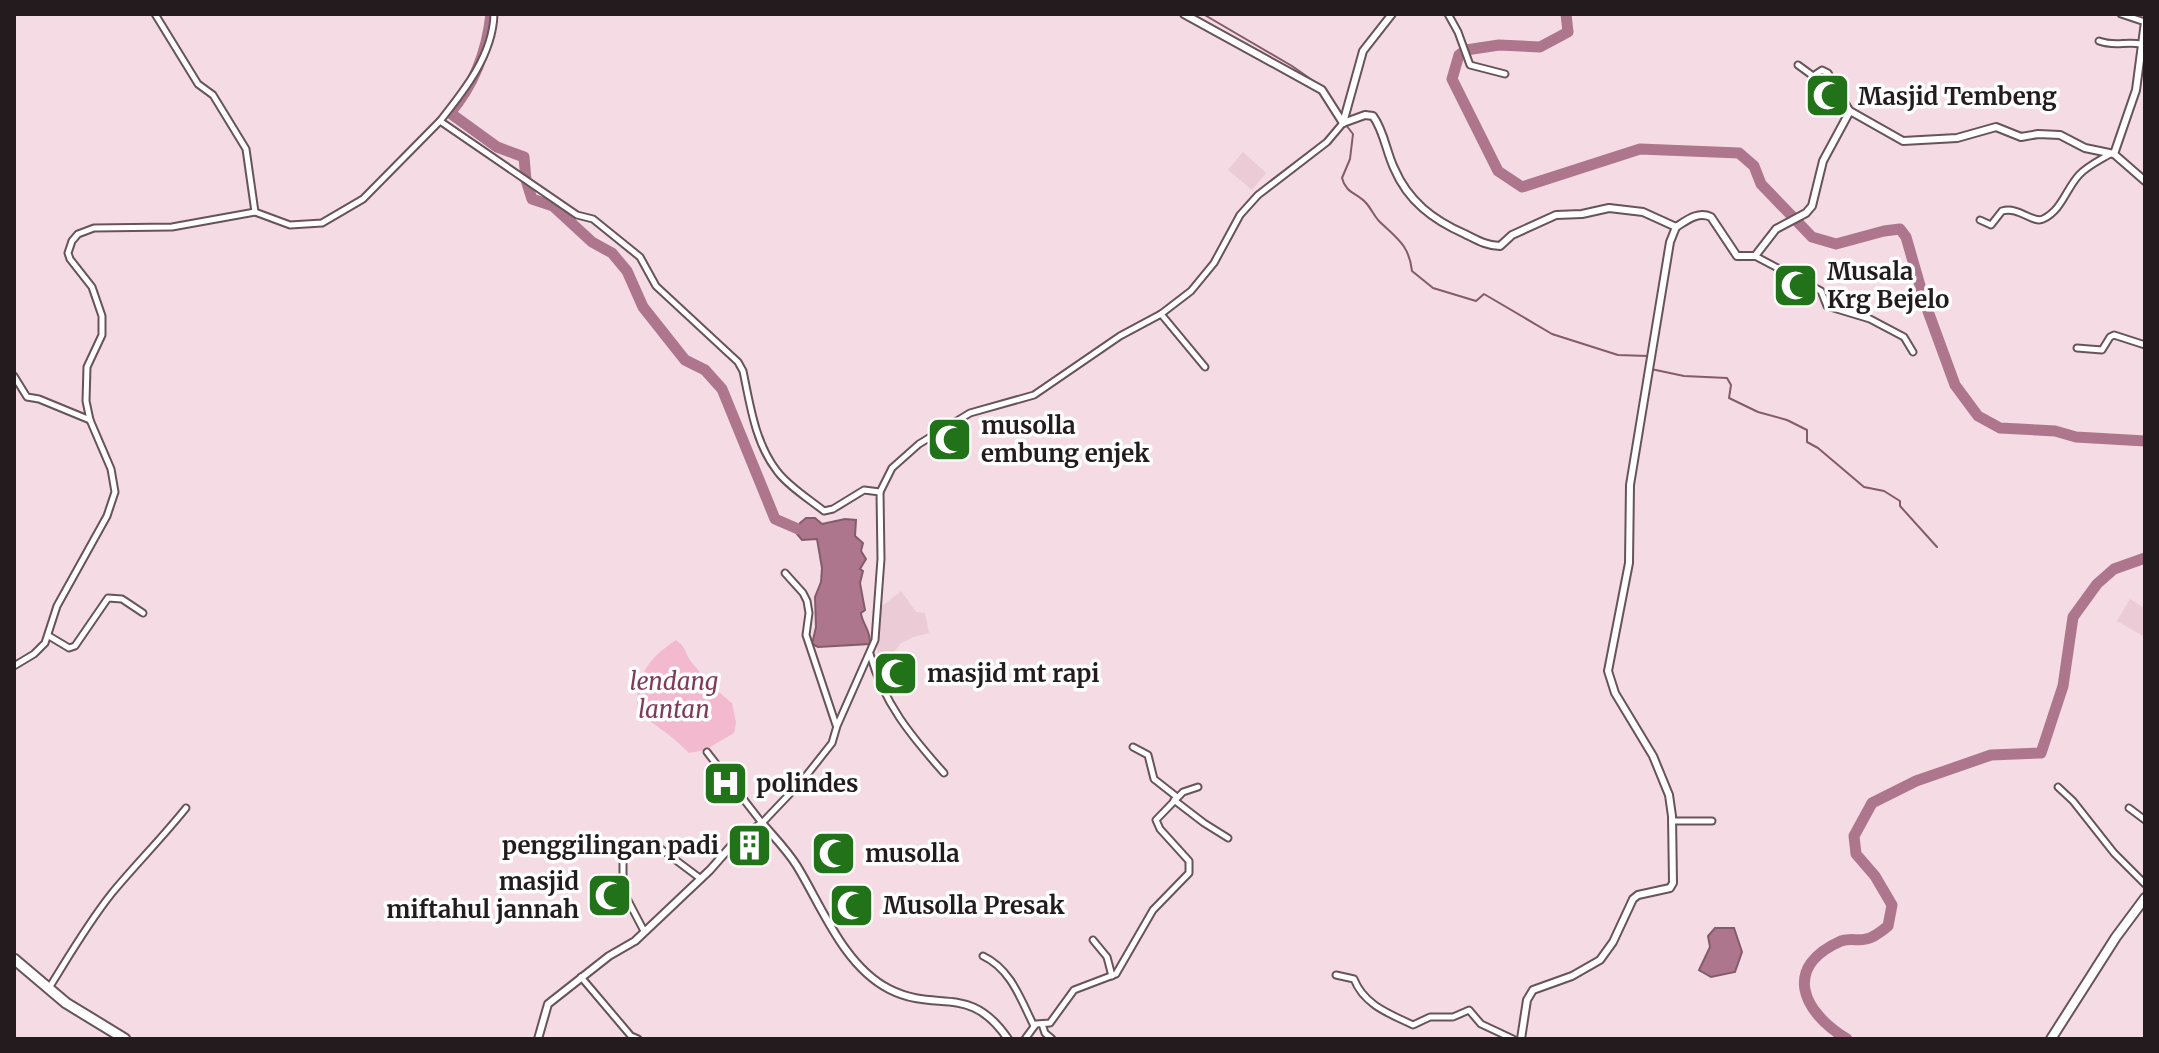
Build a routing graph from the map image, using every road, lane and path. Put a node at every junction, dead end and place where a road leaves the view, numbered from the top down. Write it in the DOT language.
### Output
graph roads {
  1 [pos="155,14"];
  2 [pos="494,14"];
  3 [pos="1184,14"];
  4 [pos="1392,14"];
  5 [pos="1448,14"];
  6 [pos="2121,14"];
  7 [pos="2145,22"];
  8 [pos="2099,41"];
  9 [pos="2141,44"];
  10 [pos="1798,65"];
  11 [pos="1505,74"];
  12 [pos="1850,111"];
  13 [pos="440,121"];
  14 [pos="1343,123"];
  15 [pos="2112,154"];
  16 [pos="2145,181"];
  17 [pos="255,212"];
  18 [pos="1980,220"];
  19 [pos="1676,227"];
  20 [pos="1755,256"];
  21 [pos="1161,314"];
  22 [pos="2145,345"];
  23 [pos="2077,348"];
  24 [pos="1913,352"];
  25 [pos="1205,367"];
  26 [pos="14,376"];
  27 [pos="90,420"];
  28 [pos="880,492"];
  29 [pos="785,573"];
  30 [pos="143,613"];
  31 [pos="49,636"];
  32 [pos="870,653"];
  33 [pos="14,666"];
  34 [pos="837,726"];
  35 [pos="1133,747"];
  36 [pos="707,752"];
  37 [pos="944,773"];
  38 [pos="1198,787"];
  39 [pos="2058,787"];
  40 [pos="1176,798"];
  41 [pos="186,808"];
  42 [pos="2129,808"];
  43 [pos="2145,820"];
  44 [pos="1672,821"];
  45 [pos="1712,821"];
  46 [pos="762,823"];
  47 [pos="1228,838"];
  48 [pos="657,846"];
  49 [pos="623,847"];
  50 [pos="701,879"];
  51 [pos="2145,884"];
  52 [pos="2145,898"];
  53 [pos="644,931"];
  54 [pos="1093,940"];
  55 [pos="983,956"];
  56 [pos="14,959"];
  57 [pos="1336,975"];
  58 [pos="581,976"];
  59 [pos="1112,976"];
  60 [pos="49,989"];
  61 [pos="1042,1024"];
  62 [pos="1034,1026"];
  63 [pos="630,1037"];
  64 [pos="125,1039"];
  65 [pos="538,1039"];
  66 [pos="638,1039"];
  67 [pos="1008,1039"];
  68 [pos="1025,1039"];
  69 [pos="1052,1039"];
  70 [pos="1513,1039"];
  71 [pos="1521,1039"];
  72 [pos="2051,1039"];
  1 -- 17 [label="street"];
  2 -- 13 [label="street"];
  3 -- 14 [label="street"];
  4 -- 14 [label="street"];
  5 -- 11 [label="street"];
  6 -- 7 [label="street"];
  7 -- 9 [label="street"];
  8 -- 9 [label="street"];
  9 -- 15 [label="street"];
  10 -- 12 [label="street"];
  12 -- 15 [label="street"];
  12 -- 20 [label="street"];
  13 -- 17 [label="street"];
  13 -- 28 [label="street"];
  14 -- 19 [label="street"];
  14 -- 21 [label="street"];
  15 -- 16 [label="street"];
  15 -- 18 [label="street"];
  17 -- 27 [label="street"];
  19 -- 20 [label="street"];
  19 -- 44 [label="street"];
  20 -- 24 [label="street"];
  21 -- 25 [label="street"];
  21 -- 28 [label="street"];
  22 -- 23 [label="street"];
  26 -- 27 [label="street"];
  27 -- 31 [label="street"];
  28 -- 32 [label="street"];
  29 -- 34 [label="street"];
  30 -- 31 [label="street"];
  31 -- 33 [label="street"];
  32 -- 34 [label="street"];
  32 -- 37 [label="street"];
  34 -- 46 [label="street"];
  35 -- 40 [label="street"];
  36 -- 46 [label="street"];
  38 -- 40 [label="street"];
  39 -- 51 [label="street"];
  40 -- 47 [label="street"];
  40 -- 59 [label="street"];
  41 -- 60 [label="street"];
  42 -- 43 [label="street"];
  44 -- 45 [label="street"];
  44 -- 71 [label="street"];
  46 -- 50 [label="street"];
  46 -- 67 [label="street"];
  48 -- 50 [label="street"];
  49 -- 53 [label="street"];
  50 -- 53 [label="street"];
  52 -- 72 [label="main road"];
  53 -- 58 [label="street"];
  54 -- 59 [label="street"];
  55 -- 62 [label="street"];
  56 -- 60 [label="highway"];
  57 -- 70 [label="street"];
  58 -- 63 [label="street"];
  58 -- 65 [label="street"];
  59 -- 61 [label="street"];
  60 -- 64 [label="highway"];
  61 -- 62 [label="street"];
  61 -- 69 [label="street"];
  62 -- 68 [label="street"];
  63 -- 66 [label="street"];
}
